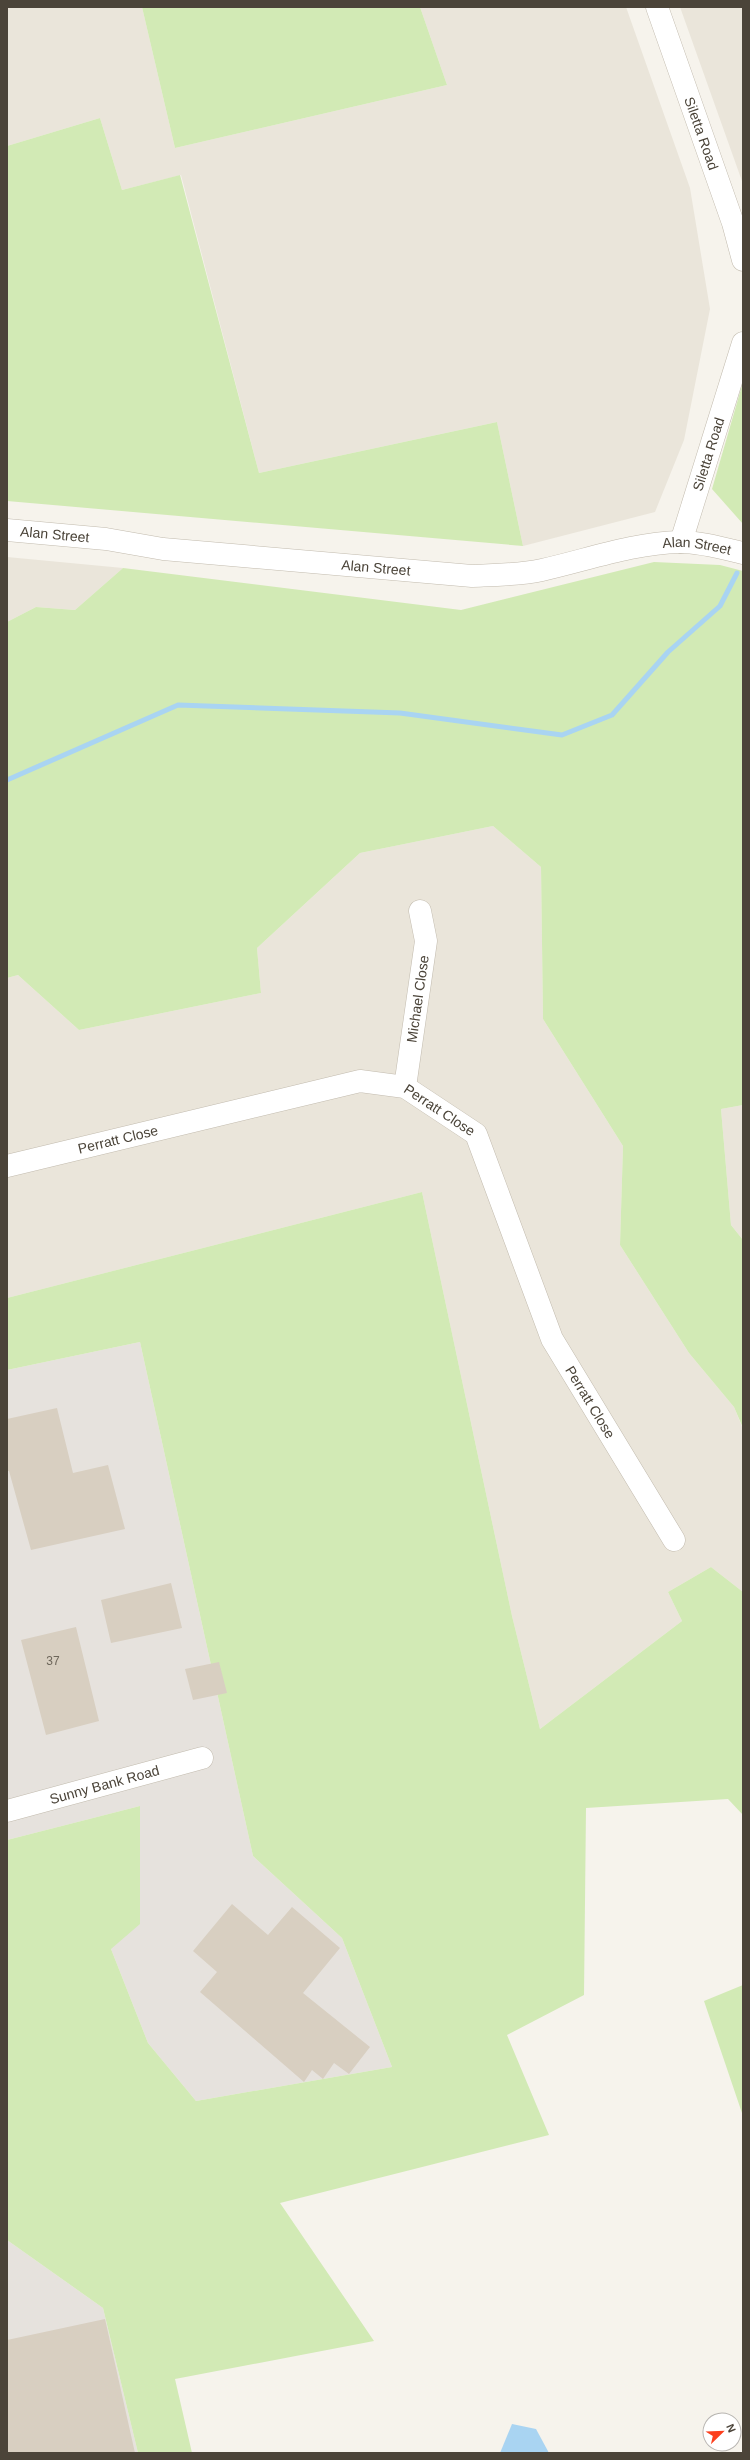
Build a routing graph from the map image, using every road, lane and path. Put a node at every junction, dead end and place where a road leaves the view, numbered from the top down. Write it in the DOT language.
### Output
graph roads {
  1 [pos="657,7"];
  2 [pos="743,260"];
  3 [pos="743,343"];
  4 [pos="7,530"];
  5 [pos="680,542"];
  6 [pos="743,553"];
  7 [pos="420,911"];
  8 [pos="405,1087"];
  9 [pos="7,1166"];
  10 [pos="674,1540"];
  11 [pos="202,1758"];
  12 [pos="7,1811"];
  1 -- 2 [label="street, Siletta Road"];
  3 -- 5 [label="street, Siletta Road"];
  4 -- 5 [label="street, Alan Street"];
  5 -- 6 [label="street, Alan Street"];
  7 -- 8 [label="street, Michael Close"];
  8 -- 9 [label="street, Perratt Close"];
  8 -- 10 [label="street, Perratt Close"];
  11 -- 12 [label="street, Sunny Bank Road"];
}
